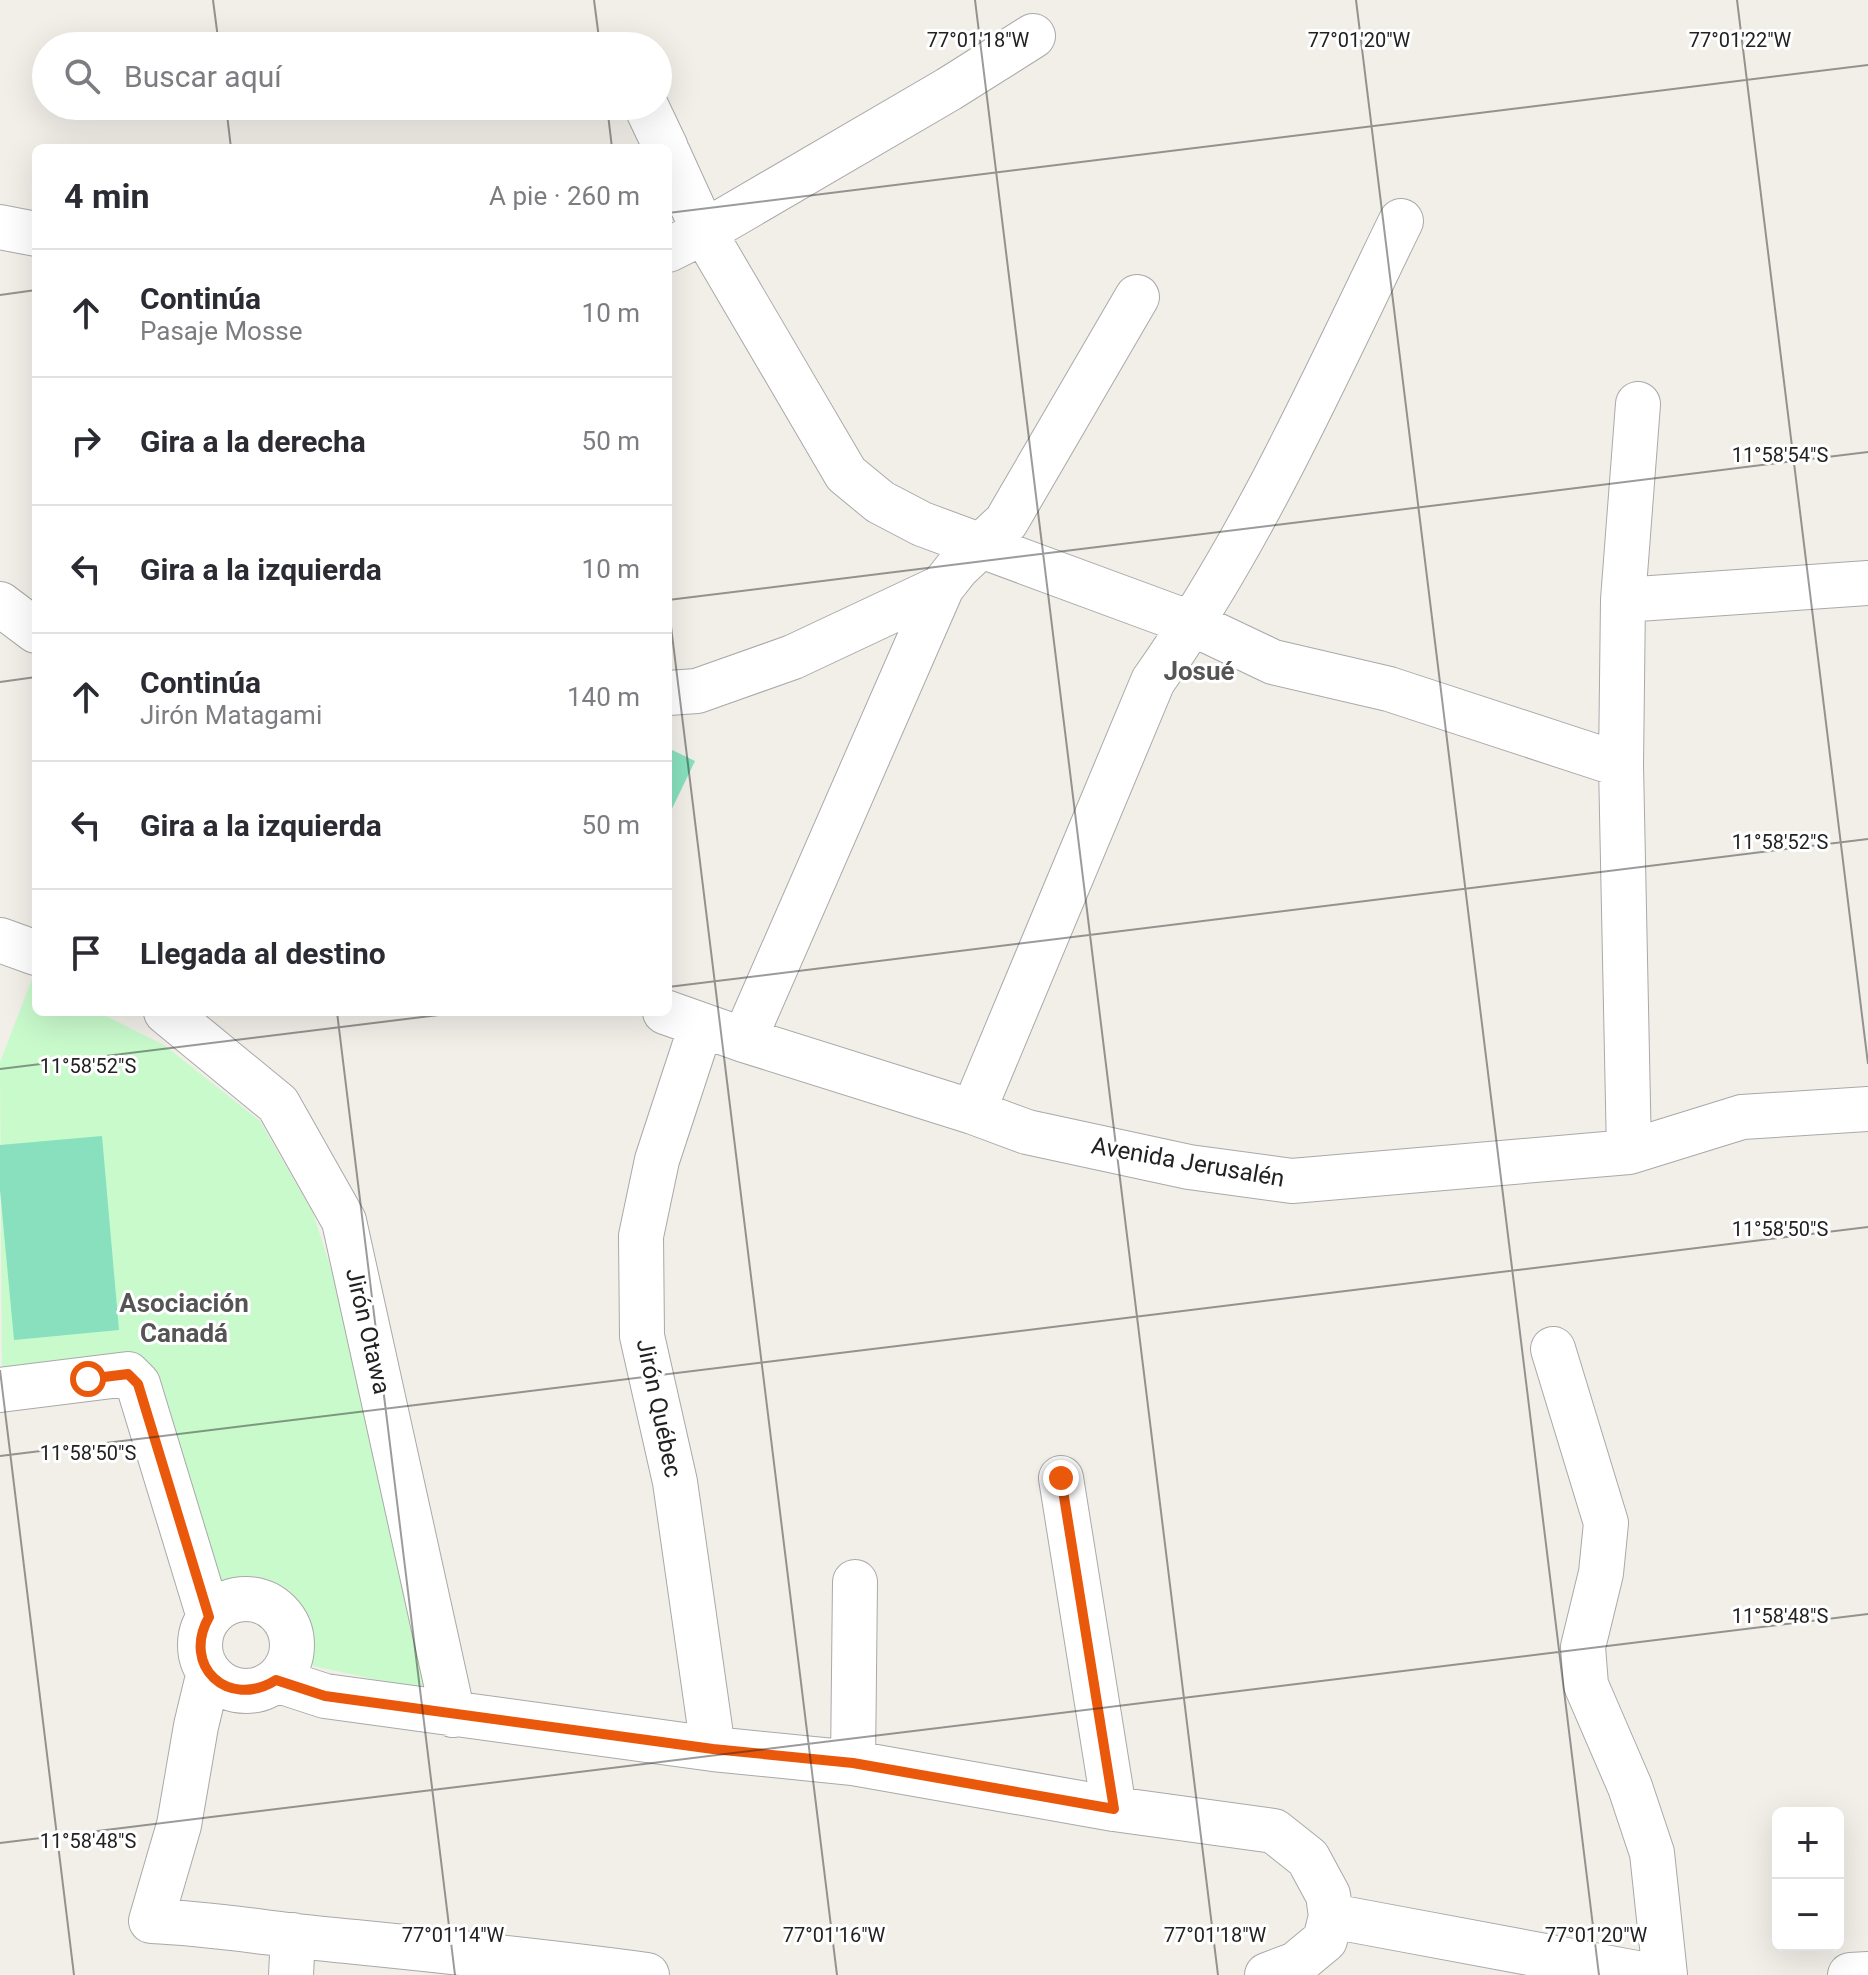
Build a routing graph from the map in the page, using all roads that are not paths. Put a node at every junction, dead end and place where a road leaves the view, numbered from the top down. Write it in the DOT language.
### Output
graph roads {
  1 [pos="1033,36"];
  2 [pos="653,120"];
  3 [pos="664,144"];
  4 [pos="672,174"];
  5 [pos="1401,221"];
  6 [pos="0,227"];
  7 [pos="32,233"];
  8 [pos="686,241"];
  9 [pos="1137,297"];
  10 [pos="1638,404"];
  11 [pos="983,546"];
  12 [pos="1868,583"];
  13 [pos="942,587"];
  14 [pos="1623,600"];
  15 [pos="1193,624"];
  16 [pos="672,693"];
  17 [pos="1621,765"];
  18 [pos="0,940"];
  19 [pos="32,952"];
  20 [pos="171,1016"];
  21 [pos="683,1019"];
  22 [pos="744,1040"];
  23 [pos="1868,1109"];
  24 [pos="973,1112"];
  25 [pos="1629,1152"];
  26 [pos="1553,1349"];
  27 [pos="0,1390"];
  28 [pos="1061,1478"];
  29 [pos="855,1582"];
  30 [pos="209,1617"];
  31 [pos="209,1672"];
  32 [pos="276,1680"];
  33 [pos="453,1715"];
  34 [pos="713,1749"];
  35 [pos="853,1763"];
  36 [pos="1114,1809"];
  37 [pos="1331,1916"];
  38 [pos="292,1955"];
  39 [pos="493,1965"];
  40 [pos="1868,1974"];
  41 [pos="647,1975"];
  42 [pos="1267,1975"];
  43 [pos="1647,1975"];
  44 [pos="1665,1975"];
  45 [pos="1850,1975"];
  1 -- 8 [label="street"];
  2 -- 3 [label="street"];
  4 -- 8 [label="street"];
  5 -- 15 [label="street"];
  6 -- 7 [label="street"];
  8 -- 11 [label="street"];
  9 -- 11 [label="street"];
  10 -- 14 [label="street"];
  11 -- 13 [label="street"];
  11 -- 15 [label="street"];
  12 -- 14 [label="street"];
  13 -- 16 [label="street"];
  13 -- 22 [label="street"];
  14 -- 17 [label="street"];
  15 -- 17 [label="street"];
  15 -- 24 [label="street"];
  17 -- 25 [label="street"];
  18 -- 19 [label="street"];
  20 -- 33 [label="street, Jirón Otawa"];
  21 -- 22 [label="street, Avenida Jerusalén"];
  21 -- 34 [label="street, Jirón Québec"];
  22 -- 24 [label="street, Avenida Jerusalén"];
  23 -- 25 [label="street, Avenida Jerusalén"];
  24 -- 25 [label="street, Avenida Jerusalén"];
  26 -- 44 [label="street"];
  27 -- 30 [label="street"];
  28 -- 36 [label="street"];
  29 -- 35 [label="street"];
  30 -- 31 [label="street"];
  30 -- 32 [label="street"];
  31 -- 32 [label="street"];
  31 -- 38 [label="street"];
  32 -- 33 [label="street"];
  33 -- 34 [label="street"];
  34 -- 35 [label="street"];
  35 -- 36 [label="street"];
  36 -- 37 [label="street"];
  37 -- 42 [label="street"];
  37 -- 43 [label="street"];
  38 -- 39 [label="street"];
  39 -- 41 [label="street"];
  40 -- 45 [label="street"];
}
